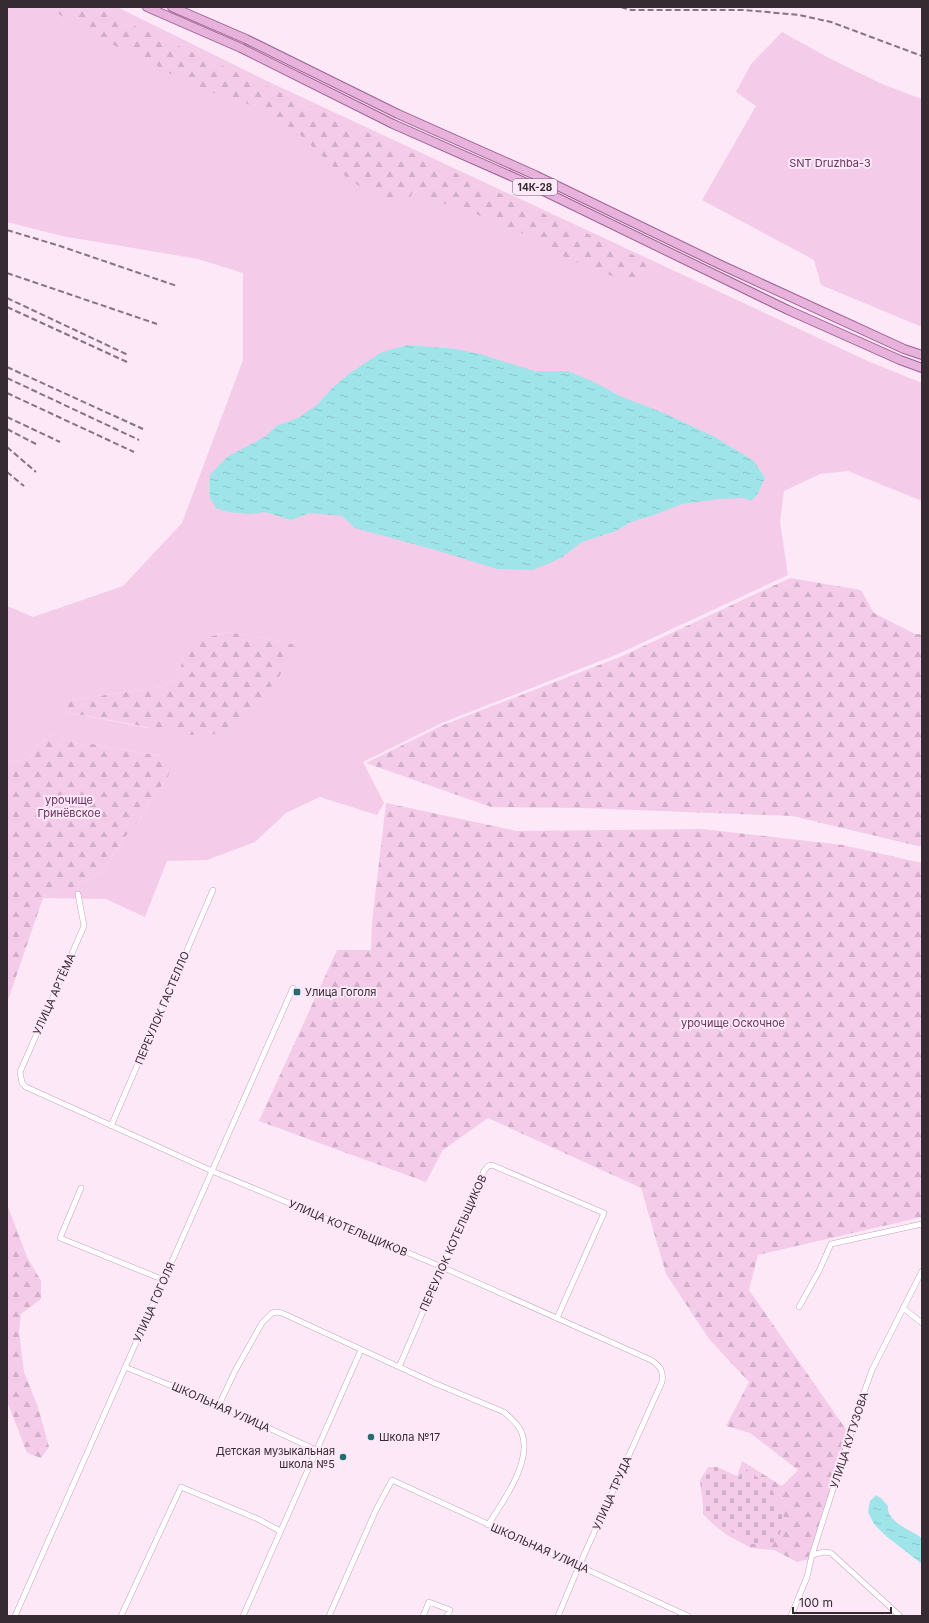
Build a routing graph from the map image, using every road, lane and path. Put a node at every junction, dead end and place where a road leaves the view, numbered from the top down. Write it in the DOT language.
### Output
graph roads {
  1 [pos="147,7"];
  2 [pos="172,7"];
  3 [pos="922,355"];
  4 [pos="922,368"];
  5 [pos="213,890"];
  6 [pos="78,894"];
  7 [pos="293,988"];
  8 [pos="30,1090"];
  9 [pos="111,1126"];
  10 [pos="212,1171"];
  11 [pos="81,1188"];
  12 [pos="922,1224"];
  13 [pos="442,1267"];
  14 [pos="922,1271"];
  15 [pos="164,1280"];
  16 [pos="799,1307"];
  17 [pos="903,1308"];
  18 [pos="557,1318"];
  19 [pos="922,1324"];
  20 [pos="361,1350"];
  21 [pos="125,1367"];
  22 [pos="399,1367"];
  23 [pos="662,1370"];
  24 [pos="219,1405"];
  25 [pos="316,1450"];
  26 [pos="488,1525"];
  27 [pos="280,1531"];
  28 [pos="812,1555"];
  29 [pos="579,1566"];
  30 [pos="14,1616"];
  31 [pos="121,1616"];
  32 [pos="243,1616"];
  33 [pos="329,1616"];
  34 [pos="423,1616"];
  35 [pos="447,1616"];
  36 [pos="558,1616"];
  37 [pos="688,1616"];
  38 [pos="791,1616"];
  39 [pos="900,1616"];
  1 -- 4 [label="main road, 14К-28"];
  2 -- 3 [label="main road, 14К-28"];
  5 -- 9 [label="street, ПЕРЕУЛОК ГАСТЕЛЛО"];
  6 -- 8 [label="street, УЛИЦА АРТЁМА"];
  7 -- 10 [label="street, УЛИЦА ГОГОЛЯ"];
  8 -- 9 [label="street, УЛИЦА КОТЕЛЬЩИКОВ"];
  9 -- 10 [label="street, УЛИЦА КОТЕЛЬЩИКОВ"];
  10 -- 13 [label="street, УЛИЦА КОТЕЛЬЩИКОВ"];
  10 -- 15 [label="street, УЛИЦА ГОГОЛЯ"];
  11 -- 15 [label="street"];
  12 -- 16 [label="street"];
  13 -- 18 [label="street, УЛИЦА КОТЕЛЬЩИКОВ"];
  13 -- 18 [label="street, ПЕРЕУЛОК КОТЕЛЬЩИКОВ"];
  13 -- 22 [label="street, ПЕРЕУЛОК КОТЕЛЬЩИКОВ"];
  14 -- 17 [label="street, УЛИЦА КУТУЗОВА"];
  15 -- 21 [label="street, УЛИЦА ГОГОЛЯ"];
  17 -- 19 [label="street"];
  17 -- 28 [label="street, УЛИЦА КУТУЗОВА"];
  18 -- 23 [label="street, УЛИЦА КОТЕЛЬЩИКОВ"];
  20 -- 22 [label="street"];
  20 -- 24 [label="street"];
  20 -- 25 [label="street"];
  21 -- 24 [label="street, ШКОЛЬНАЯ УЛИЦА"];
  21 -- 30 [label="street, УЛИЦА ГОГОЛЯ"];
  22 -- 26 [label="street"];
  23 -- 29 [label="street, УЛИЦА ТРУДА"];
  24 -- 25 [label="street, ШКОЛЬНАЯ УЛИЦА"];
  25 -- 27 [label="street"];
  26 -- 29 [label="street, ШКОЛЬНАЯ УЛИЦА"];
  26 -- 33 [label="street, ШКОЛЬНАЯ УЛИЦА"];
  27 -- 31 [label="street"];
  27 -- 32 [label="street"];
  28 -- 38 [label="street, УЛИЦА КУТУЗОВА"];
  28 -- 39 [label="street"];
  29 -- 36 [label="street, УЛИЦА ТРУДА"];
  29 -- 37 [label="street, ШКОЛЬНАЯ УЛИЦА"];
  34 -- 35 [label="street"];
}
